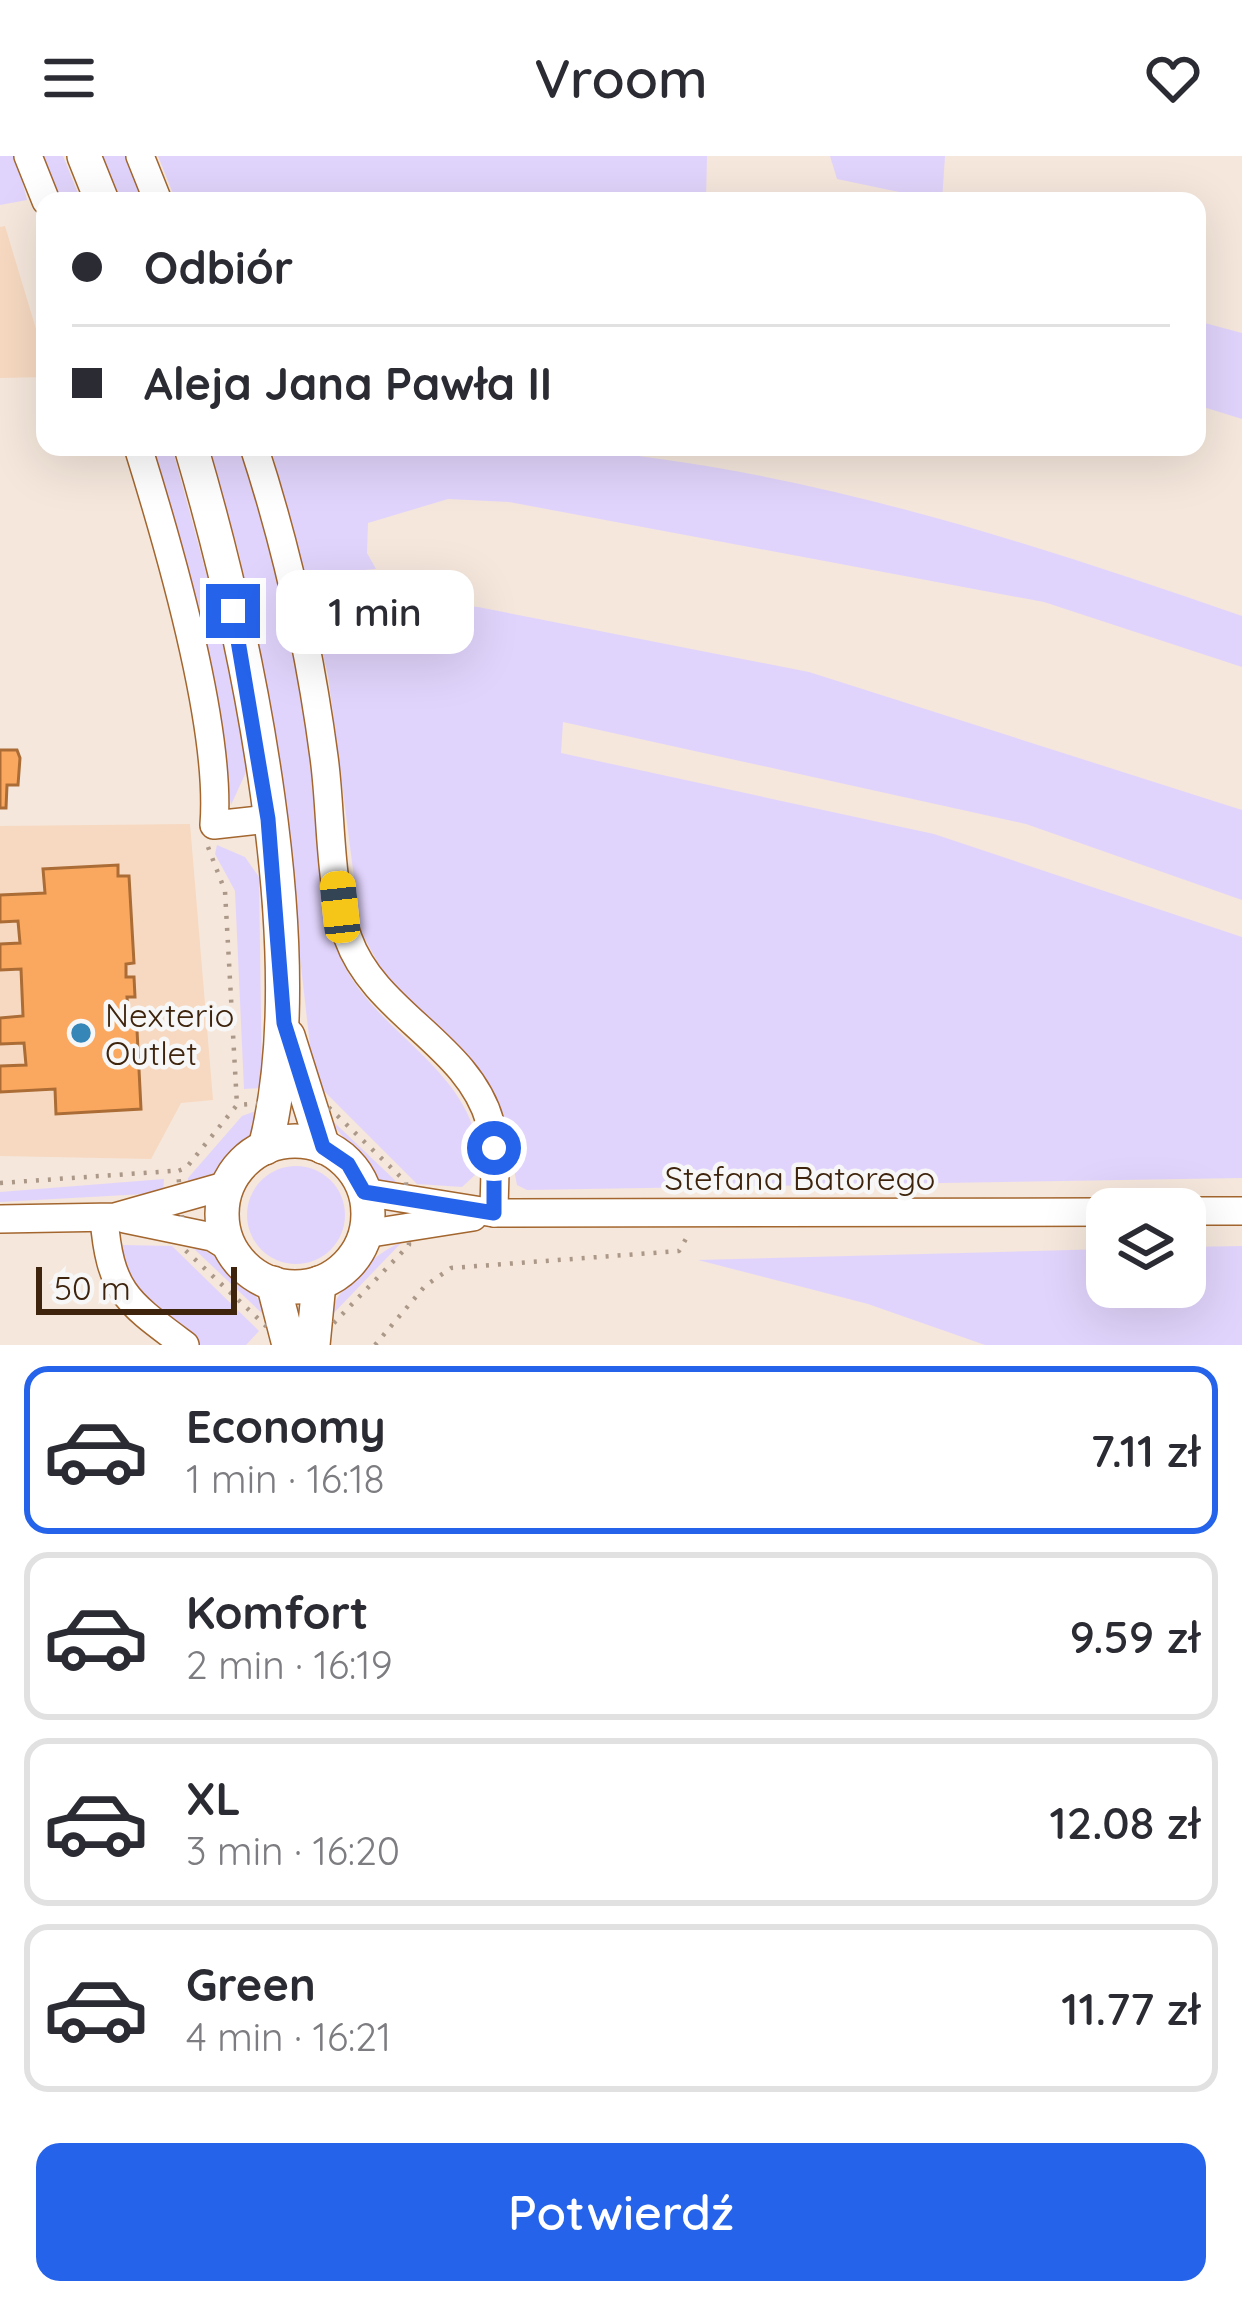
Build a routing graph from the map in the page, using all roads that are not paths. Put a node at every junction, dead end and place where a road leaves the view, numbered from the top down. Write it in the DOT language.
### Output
graph roads {
  1 [pos="28,156"];
  2 [pos="84,156"];
  3 [pos="140,156"];
  4 [pos="42,192"];
  5 [pos="98,192"];
  6 [pos="154,192"];
  7 [pos="141,456"];
  8 [pos="192,456"];
  9 [pos="257,456"];
  10 [pos="268,819"];
  11 [pos="284,1023"];
  12 [pos="323,1147"];
  13 [pos="265,1148"];
  14 [pos="228,1185"];
  15 [pos="364,1192"];
  16 [pos="1206,1211"];
  17 [pos="1242,1211"];
  18 [pos="1086,1212"];
  19 [pos="494,1213"];
  20 [pos="110,1217"];
  21 [pos="0,1219"];
  22 [pos="365,1234"];
  23 [pos="230,1247"];
  24 [pos="273,1283"];
  25 [pos="320,1283"];
  26 [pos="282,1336"];
  27 [pos="320,1337"];
  28 [pos="185,1345"];
  1 -- 4 [label="street"];
  2 -- 5 [label="main road"];
  3 -- 6 [label="street"];
  7 -- 10 [label="street"];
  8 -- 10 [label="main road"];
  9 -- 19 [label="street"];
  10 -- 11 [label="main road"];
  11 -- 12 [label="main road"];
  11 -- 13 [label="main road"];
  12 -- 13 [label="main road"];
  12 -- 15 [label="main road"];
  13 -- 14 [label="main road"];
  14 -- 20 [label="street"];
  14 -- 23 [label="main road"];
  15 -- 19 [label="street, Stefana Batorego"];
  15 -- 22 [label="main road"];
  16 -- 17 [label="street"];
  18 -- 19 [label="street, Stefana Batorego"];
  19 -- 22 [label="street, Stefana Batorego"];
  20 -- 21 [label="street"];
  20 -- 23 [label="street"];
  20 -- 28 [label="street"];
  22 -- 25 [label="main road"];
  23 -- 24 [label="main road"];
  24 -- 25 [label="main road"];
  24 -- 26 [label="main road"];
  25 -- 27 [label="main road"];
}
